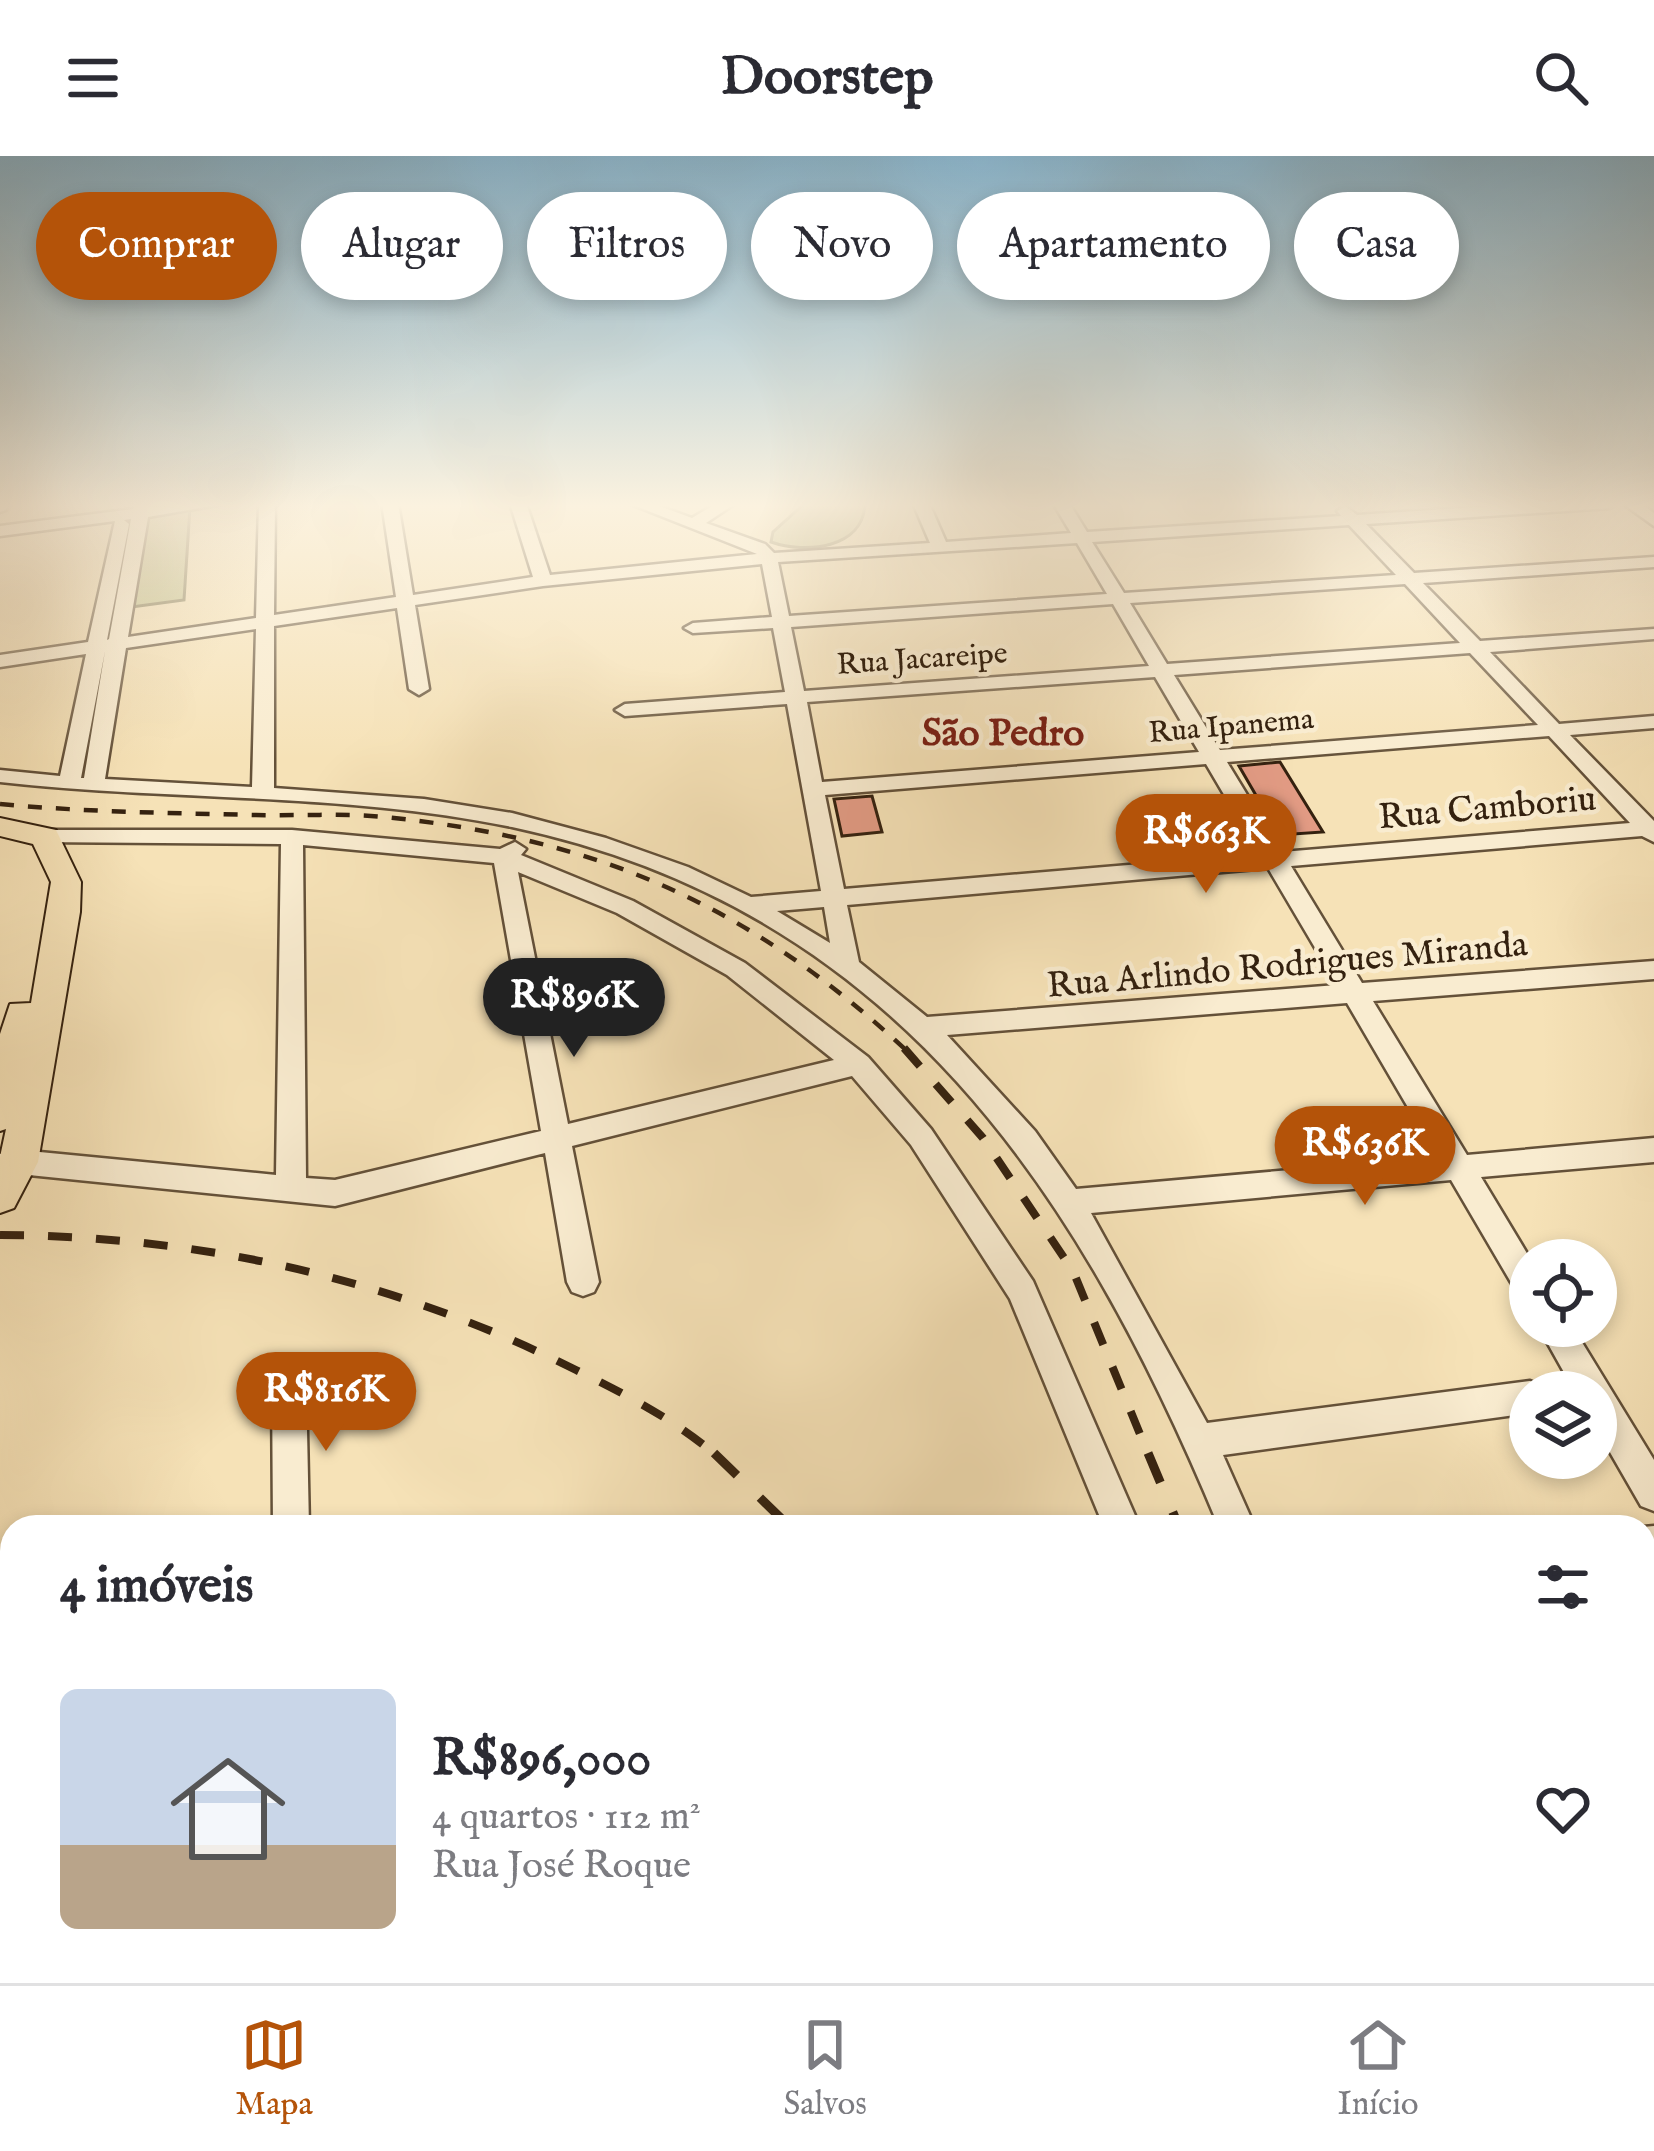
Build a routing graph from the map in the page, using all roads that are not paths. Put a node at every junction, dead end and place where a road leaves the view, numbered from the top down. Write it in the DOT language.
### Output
graph roads {
  1 [pos="112,588"];
  2 [pos="124,588"];
  3 [pos="266,588"];
  4 [pos="404,588"];
  5 [pos="493,588"];
  6 [pos="775,588"];
  7 [pos="1114,588"];
  8 [pos="1266,588"];
  9 [pos="1429,588"];
  10 [pos="1120,598"];
  11 [pos="406,601"];
  12 [pos="265,621"];
  13 [pos="781,622"];
  14 [pos="692,628"];
  15 [pos="1654,634"];
  16 [pos="118,643"];
  17 [pos="96,646"];
  18 [pos="1484,646"];
  19 [pos="0,661"];
  20 [pos="1164,670"];
  21 [pos="419,689"];
  22 [pos="795,697"];
  23 [pos="625,710"];
  24 [pos="1654,722"];
  25 [pos="1563,728"];
  26 [pos="1216,757"];
  27 [pos="0,776"];
  28 [pos="81,786"];
  29 [pos="813,789"];
  30 [pos="263,796"];
  31 [pos="0,826"];
  32 [pos="1652,826"];
  33 [pos="546,829"];
  34 [pos="292,836"];
  35 [pos="51,847"];
  36 [pos="504,857"];
  37 [pos="1277,860"];
  38 [pos="834,898"];
  39 [pos="752,905"];
  40 [pos="847,966"];
  41 [pos="1654,970"];
  42 [pos="1355,993"];
  43 [pos="925,1027"];
  44 [pos="858,1064"];
  45 [pos="0,1116"];
  46 [pos="557,1138"];
  47 [pos="1654,1150"];
  48 [pos="1459,1167"];
  49 [pos="4,1180"];
  50 [pos="291,1188"];
  51 [pos="1070,1202"];
  52 [pos="1509,1251"];
  53 [pos="583,1282"];
  54 [pos="290,1381"];
  55 [pos="1509,1400"];
  56 [pos="1617,1424"];
  57 [pos="1202,1441"];
  58 [pos="1642,1450"];
  59 [pos="1654,1493"];
  60 [pos="291,1515"];
  61 [pos="1117,1515"];
  62 [pos="1232,1515"];
  1 -- 17 [label="street"];
  2 -- 16 [label="street"];
  3 -- 12 [label="street"];
  4 -- 11 [label="street"];
  5 -- 11 [label="street"];
  6 -- 13 [label="street"];
  7 -- 10 [label="street"];
  8 -- 10 [label="street"];
  9 -- 18 [label="street"];
  10 -- 13 [label="street"];
  10 -- 20 [label="street"];
  11 -- 12 [label="street"];
  11 -- 21 [label="street"];
  12 -- 16 [label="street"];
  12 -- 30 [label="street"];
  13 -- 14 [label="street"];
  13 -- 22 [label="street"];
  15 -- 18 [label="street, Rua Jacareipe"];
  16 -- 17 [label="street"];
  16 -- 28 [label="street"];
  17 -- 19 [label="street"];
  17 -- 28 [label="street"];
  18 -- 20 [label="street, Rua Jacareipe"];
  18 -- 25 [label="street"];
  20 -- 22 [label="street, Rua Jacareipe"];
  20 -- 26 [label="street"];
  22 -- 23 [label="street, Rua Jacareipe"];
  22 -- 29 [label="street"];
  24 -- 25 [label="street, Rua Ipanema"];
  25 -- 26 [label="street, Rua Ipanema"];
  25 -- 32 [label="street"];
  26 -- 29 [label="street, Rua Ipanema"];
  26 -- 37 [label="street"];
  27 -- 28 [label="street"];
  28 -- 30 [label="street"];
  29 -- 38 [label="street"];
  30 -- 33 [label="street"];
  31 -- 35 [label="main road"];
  32 -- 37 [label="street, Rua Camboriu"];
  33 -- 36 [label="street"];
  33 -- 39 [label="street"];
  34 -- 35 [label="street"];
  34 -- 36 [label="street"];
  34 -- 50 [label="street"];
  35 -- 45 [label="main road"];
  35 -- 49 [label="main road"];
  36 -- 44 [label="street"];
  36 -- 46 [label="street"];
  37 -- 38 [label="street, Rua Camboriu"];
  37 -- 42 [label="street"];
  38 -- 39 [label="street, Rua Camboriu"];
  38 -- 40 [label="street"];
  39 -- 40 [label="street"];
  40 -- 43 [label="street"];
  41 -- 42 [label="street, Rua Arlindo Rodrigues Miranda"];
  42 -- 43 [label="street, Rua Arlindo Rodrigues Miranda"];
  42 -- 48 [label="street"];
  43 -- 51 [label="street"];
  44 -- 46 [label="street"];
  44 -- 61 [label="street"];
  46 -- 50 [label="street"];
  46 -- 53 [label="street"];
  47 -- 48 [label="street"];
  48 -- 51 [label="street"];
  48 -- 52 [label="street"];
  49 -- 50 [label="street"];
  51 -- 57 [label="street"];
  54 -- 60 [label="street"];
  55 -- 57 [label="street"];
  56 -- 58 [label="street"];
  57 -- 62 [label="street"];
  58 -- 59 [label="street"];
}
